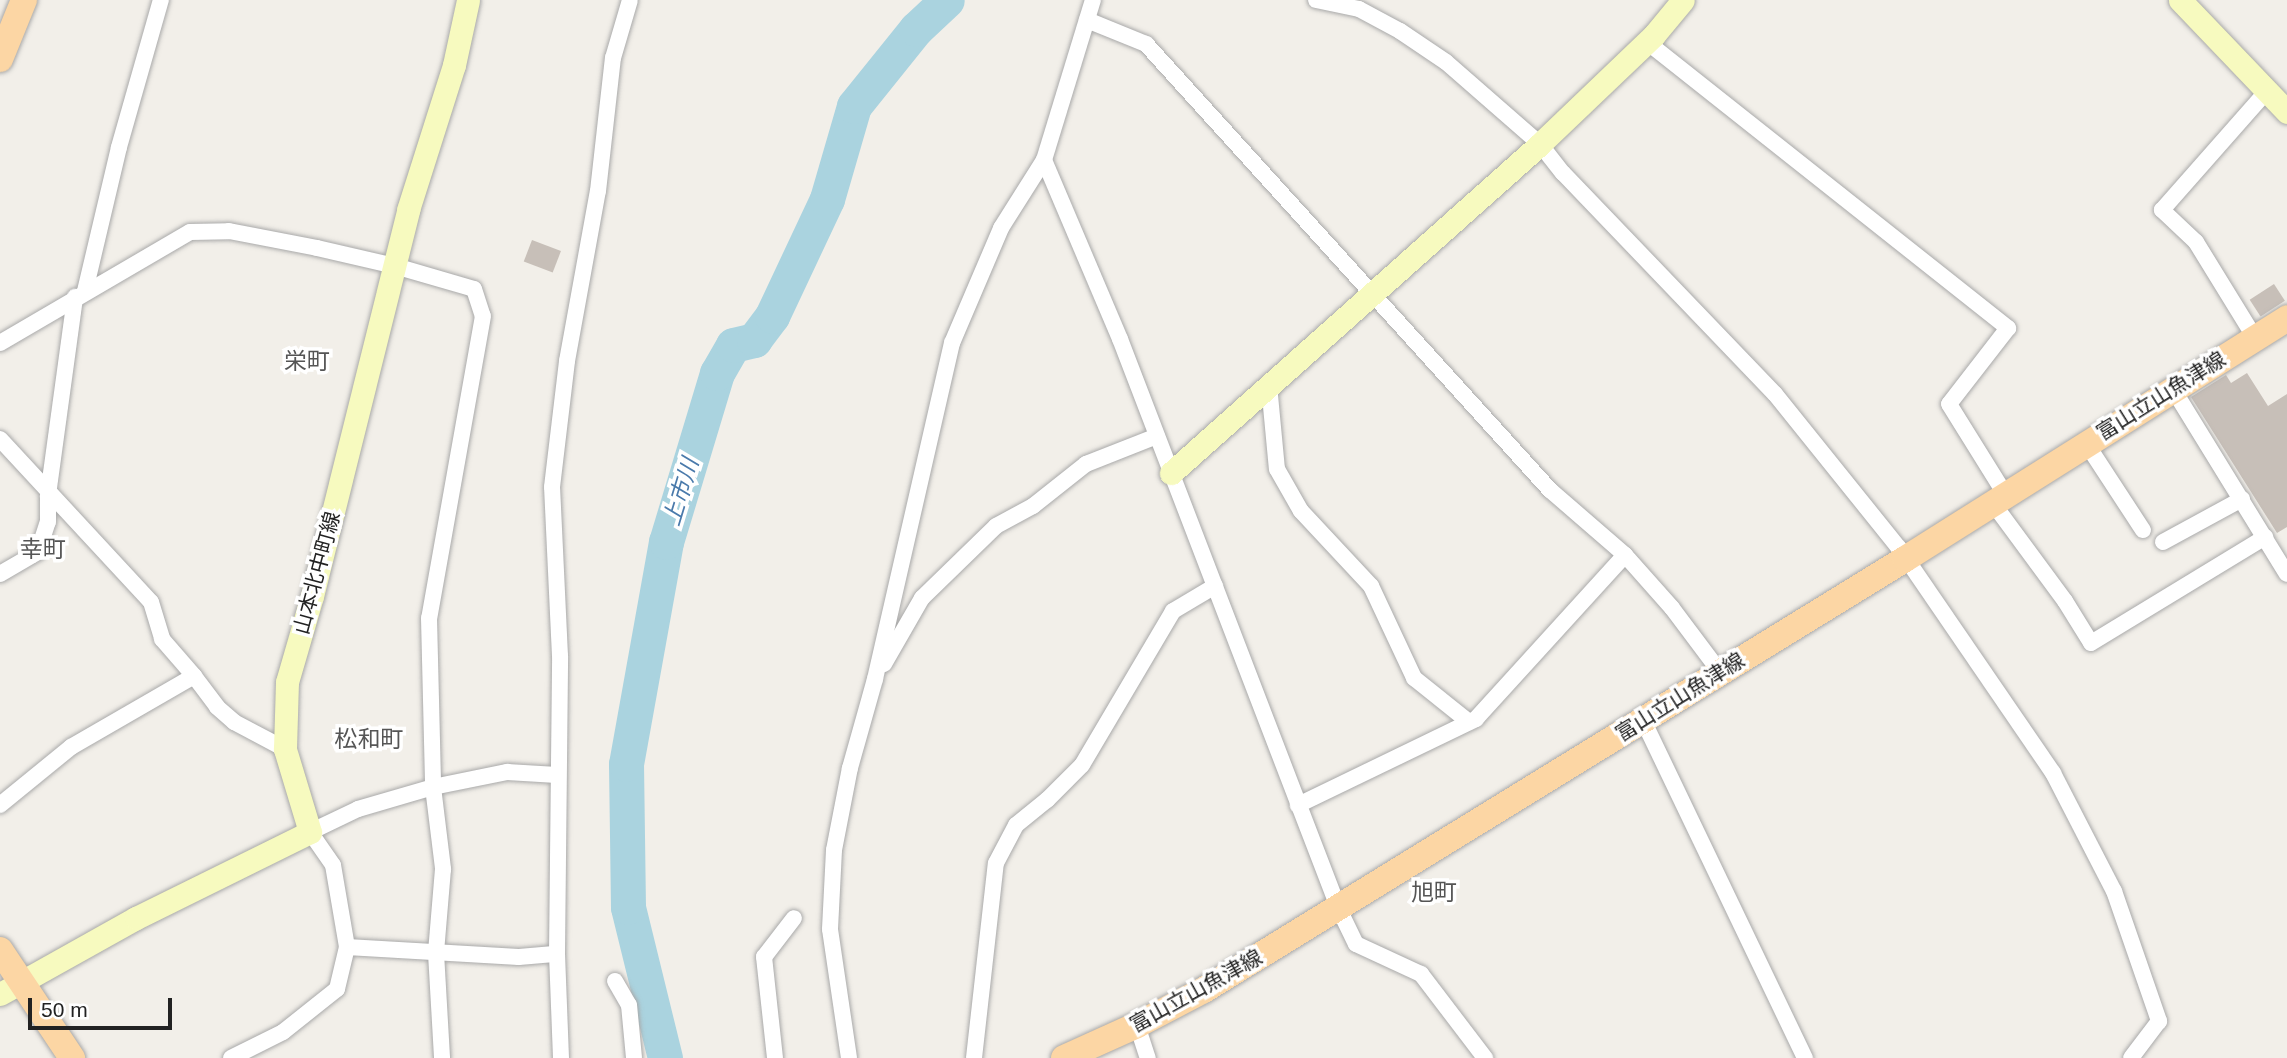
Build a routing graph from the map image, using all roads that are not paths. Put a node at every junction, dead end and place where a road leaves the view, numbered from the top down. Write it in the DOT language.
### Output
graph roads {
  1 [pos="24,0"];
  2 [pos="160,0"];
  3 [pos="468,0"];
  4 [pos="630,0"];
  5 [pos="1093,0"];
  6 [pos="1316,0"];
  7 [pos="1683,0"];
  8 [pos="2180,0"];
  9 [pos="1087,20"];
  10 [pos="1647,42"];
  11 [pos="0,59"];
  12 [pos="2267,91"];
  13 [pos="2287,112"];
  14 [pos="1539,144"];
  15 [pos="1044,160"];
  16 [pos="395,266"];
  17 [pos="1372,293"];
  18 [pos="80,294"];
  19 [pos="2287,318"];
  20 [pos="2255,338"];
  21 [pos="0,343"];
  22 [pos="1269,385"];
  23 [pos="2173,389"];
  24 [pos="1157,436"];
  25 [pos="0,439"];
  26 [pos="2086,443"];
  27 [pos="1171,473"];
  28 [pos="48,495"];
  29 [pos="1998,498"];
  30 [pos="2242,499"];
  31 [pos="2143,530"];
  32 [pos="2265,537"];
  33 [pos="2162,542"];
  34 [pos="1625,555"];
  35 [pos="1906,559"];
  36 [pos="0,573"];
  37 [pos="2287,574"];
  38 [pos="1215,586"];
  39 [pos="1720,672"];
  40 [pos="194,676"];
  41 [pos="875,679"];
  42 [pos="1643,720"];
  43 [pos="1469,722"];
  44 [pos="285,750"];
  45 [pos="557,775"];
  46 [pos="433,787"];
  47 [pos="0,805"];
  48 [pos="1298,805"];
  49 [pos="310,832"];
  50 [pos="1338,907"];
  51 [pos="794,918"];
  52 [pos="347,947"];
  53 [pos="0,950"];
  54 [pos="436,953"];
  55 [pos="556,954"];
  56 [pos="615,981"];
  57 [pos="10,988"];
  58 [pos="1137,1026"];
  59 [pos="1802,1057"];
  60 [pos="72,1058"];
  61 [pos="231,1058"];
  62 [pos="442,1058"];
  63 [pos="561,1058"];
  64 [pos="634,1058"];
  65 [pos="775,1058"];
  66 [pos="849,1058"];
  67 [pos="974,1058"];
  68 [pos="1064,1058"];
  69 [pos="1148,1058"];
  70 [pos="1485,1058"];
  71 [pos="2131,1058"];
  1 -- 11 [label="main road"];
  2 -- 18 [label="street"];
  3 -- 16 [label="main road, 山本北中町線"];
  4 -- 45 [label="street"];
  5 -- 9 [label="street"];
  6 -- 14 [label="street"];
  7 -- 10 [label="main road"];
  8 -- 12 [label="main road"];
  9 -- 15 [label="street"];
  9 -- 17 [label="street"];
  10 -- 14 [label="main road"];
  10 -- 29 [label="street"];
  12 -- 13 [label="main road"];
  12 -- 20 [label="street"];
  14 -- 17 [label="main road"];
  14 -- 35 [label="street"];
  15 -- 24 [label="street"];
  15 -- 41 [label="street"];
  16 -- 18 [label="street"];
  16 -- 44 [label="main road, 山本北中町線"];
  16 -- 46 [label="street"];
  17 -- 22 [label="main road"];
  17 -- 34 [label="street"];
  18 -- 21 [label="street"];
  18 -- 28 [label="street"];
  19 -- 20 [label="main road, 富山立山魚津線"];
  20 -- 23 [label="main road, 富山立山魚津線"];
  22 -- 27 [label="main road"];
  22 -- 43 [label="street"];
  23 -- 26 [label="main road, 富山立山魚津線"];
  23 -- 30 [label="street"];
  24 -- 27 [label="street"];
  24 -- 41 [label="street"];
  25 -- 28 [label="street"];
  26 -- 29 [label="main road, 富山立山魚津線"];
  26 -- 31 [label="street"];
  27 -- 38 [label="street"];
  28 -- 36 [label="street"];
  28 -- 40 [label="street"];
  29 -- 32 [label="street"];
  29 -- 35 [label="main road, 富山立山魚津線"];
  30 -- 32 [label="street"];
  30 -- 33 [label="street"];
  32 -- 37 [label="street"];
  34 -- 39 [label="street"];
  34 -- 43 [label="street"];
  35 -- 39 [label="main road, 富山立山魚津線"];
  35 -- 71 [label="street"];
  38 -- 48 [label="street"];
  38 -- 67 [label="street"];
  39 -- 42 [label="main road, 富山立山魚津線"];
  40 -- 44 [label="street"];
  40 -- 47 [label="street"];
  41 -- 66 [label="street"];
  42 -- 50 [label="main road, 富山立山魚津線"];
  42 -- 59 [label="street"];
  43 -- 48 [label="street"];
  44 -- 49 [label="main road, 山本北中町線"];
  45 -- 46 [label="street"];
  45 -- 55 [label="street"];
  46 -- 49 [label="street"];
  46 -- 54 [label="street"];
  48 -- 50 [label="street"];
  49 -- 52 [label="street"];
  49 -- 57 [label="main road"];
  50 -- 58 [label="main road, 富山立山魚津線"];
  50 -- 70 [label="street"];
  51 -- 65 [label="street"];
  52 -- 54 [label="street"];
  52 -- 61 [label="street"];
  53 -- 57 [label="main road"];
  54 -- 55 [label="street"];
  54 -- 62 [label="street"];
  55 -- 63 [label="street"];
  56 -- 64 [label="street"];
  57 -- 60 [label="main road"];
  58 -- 68 [label="main road, 富山立山魚津線"];
  58 -- 69 [label="street"];
}
